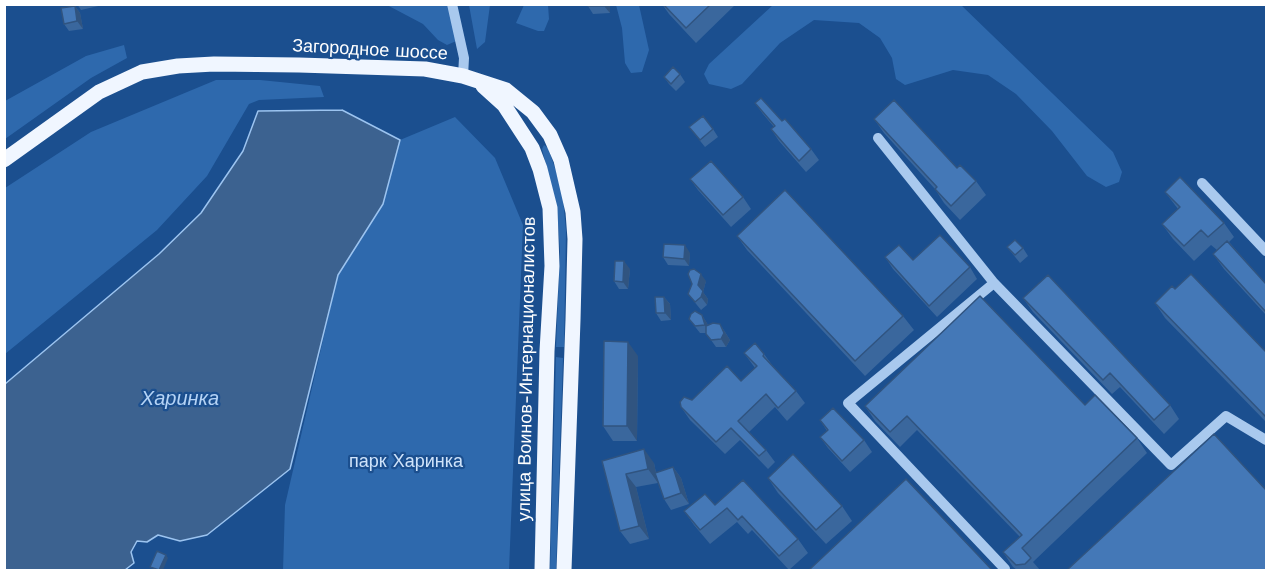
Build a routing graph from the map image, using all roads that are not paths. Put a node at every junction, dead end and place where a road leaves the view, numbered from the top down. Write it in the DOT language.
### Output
graph roads {
  1 [pos="452,4"];
  2 [pos="463,76"];
  3 [pos="478,82"];
  4 [pos="550,135"];
  5 [pos="878,138"];
  6 [pos="532,148"];
  7 [pos="4,160"];
  8 [pos="1202,183"];
  9 [pos="1266,250"];
  10 [pos="993,283"];
  11 [pos="1266,440"];
  12 [pos="1005,569"];
  13 [pos="542,570"];
  14 [pos="564,570"];
  1 -- 2 [label="street"];
  2 -- 3 [label="main road, Загородное шоссе"];
  2 -- 7 [label="main road, Загородное шоссе"];
  3 -- 4 [label="main road, Загородное шоссе"];
  3 -- 6 [label="main road, улица Воинов-Интернационалистов"];
  4 -- 6 [label="street"];
  4 -- 14 [label="main road, Загородное шоссе"];
  5 -- 10 [label="street"];
  6 -- 13 [label="main road, улица Воинов-Интернационалистов"];
  8 -- 9 [label="street"];
  10 -- 11 [label="street"];
  10 -- 12 [label="street"];
}
